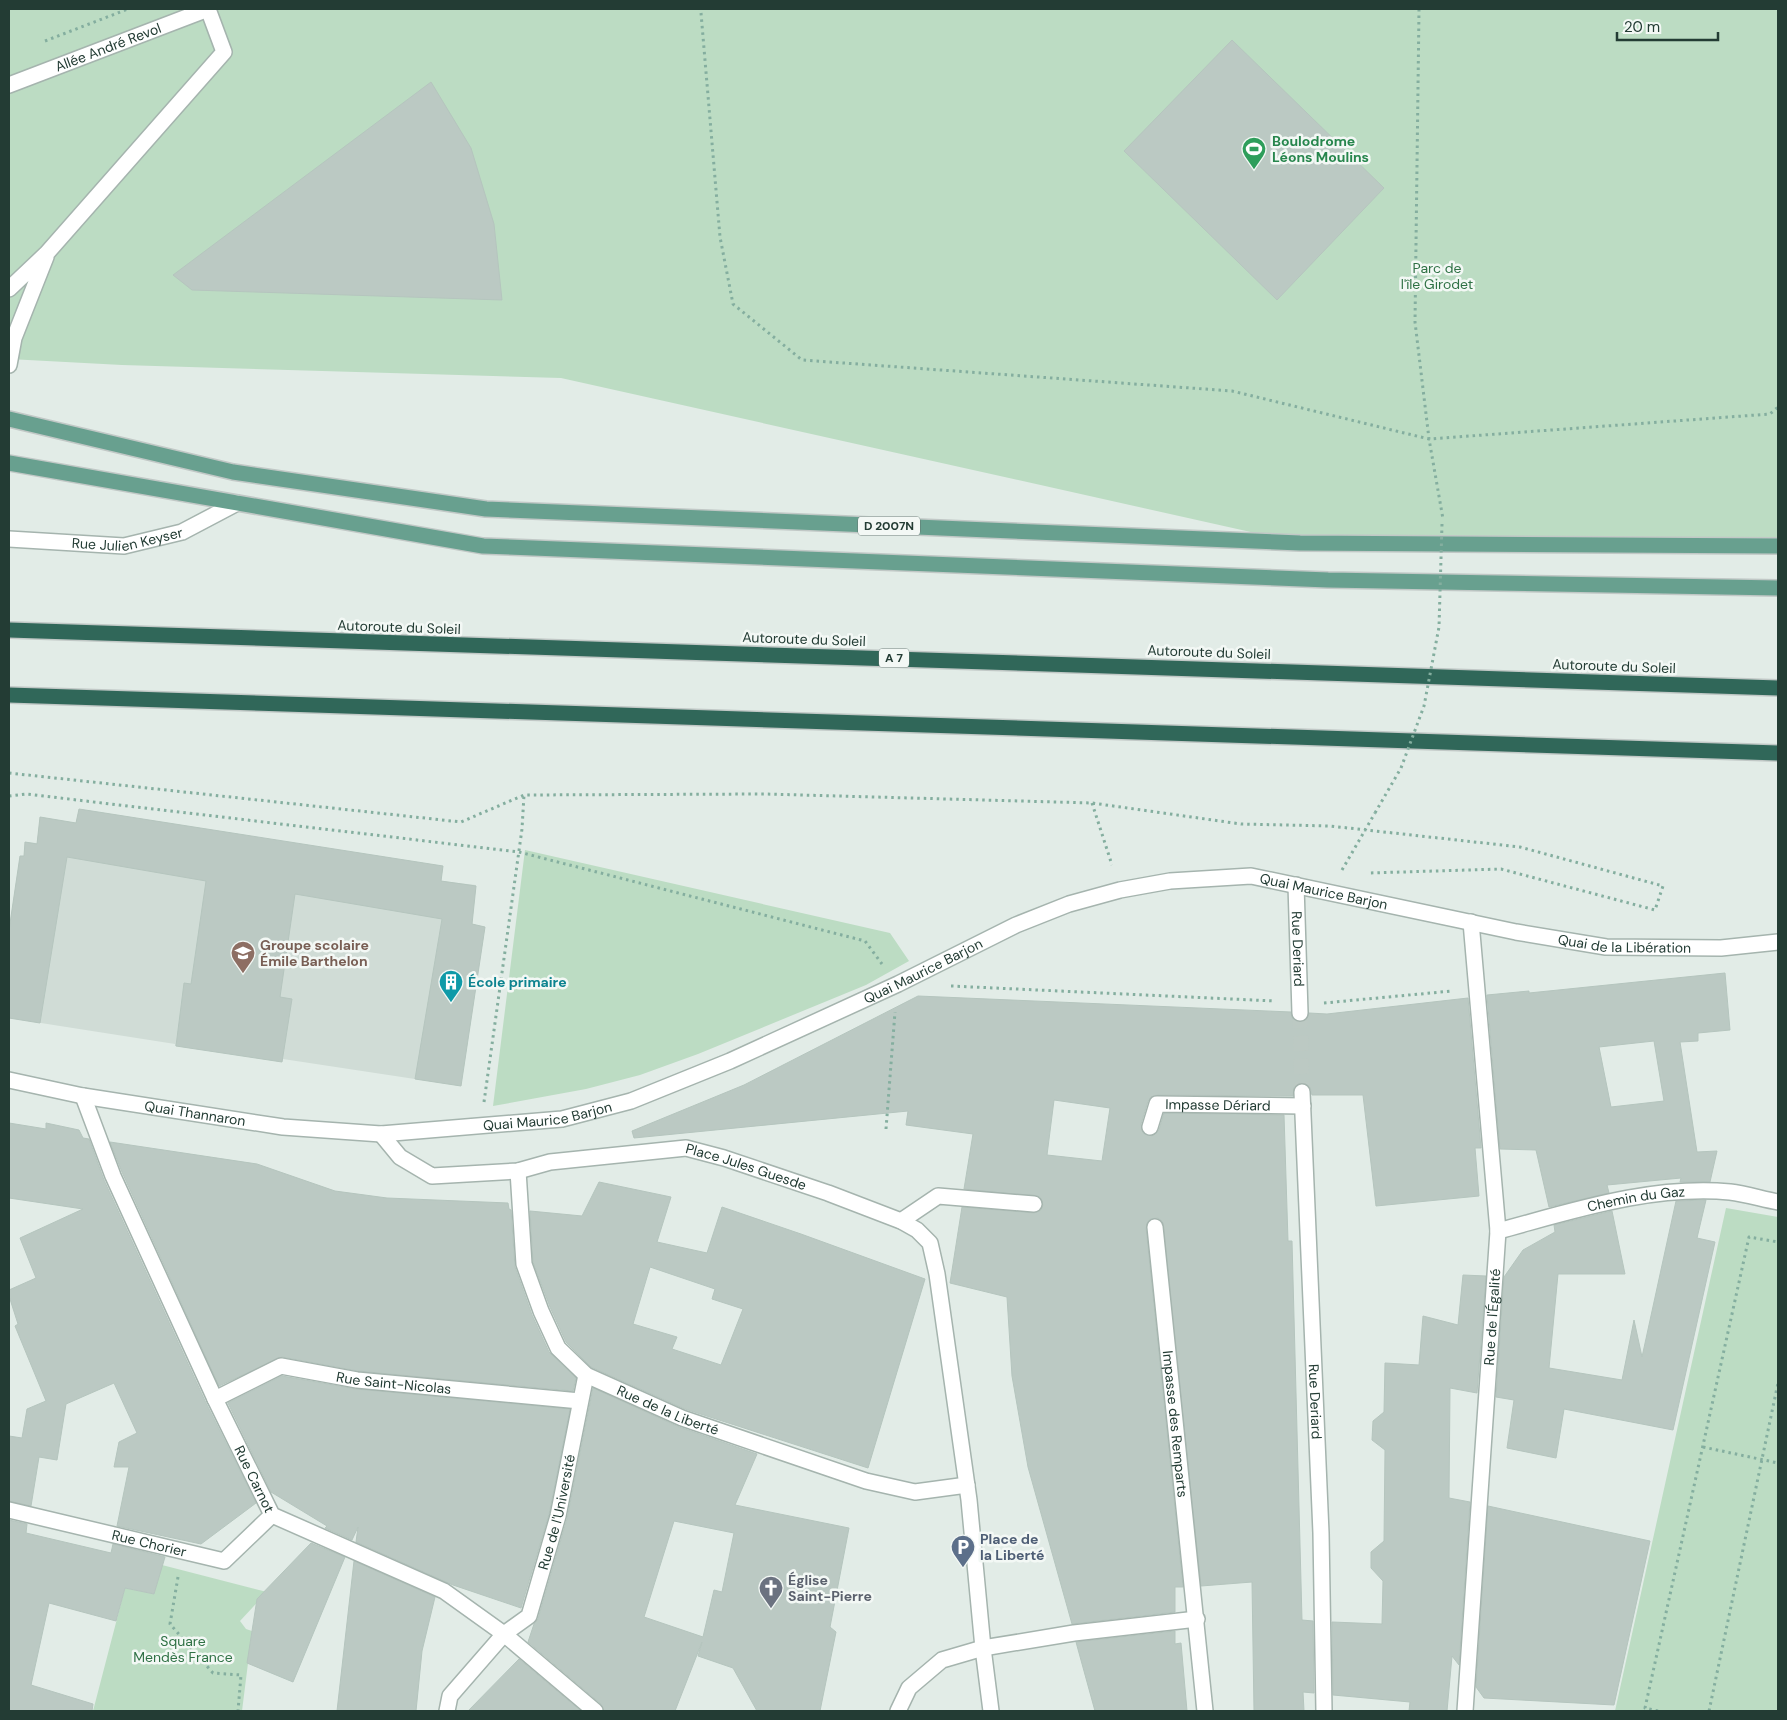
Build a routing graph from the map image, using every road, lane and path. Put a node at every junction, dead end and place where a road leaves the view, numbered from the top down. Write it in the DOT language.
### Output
graph roads {
  1 [pos="128,9"];
  2 [pos="208,9"];
  3 [pos="1419,9"];
  4 [pos="701,13"];
  5 [pos="36,45"];
  6 [pos="9,85"];
  7 [pos="47,253"];
  8 [pos="9,289"];
  9 [pos="9,365"];
  10 [pos="1778,407"];
  11 [pos="9,419"];
  12 [pos="1429,440"];
  13 [pos="9,463"];
  14 [pos="237,503"];
  15 [pos="9,539"];
  16 [pos="1778,546"];
  17 [pos="1778,588"];
  18 [pos="9,630"];
  19 [pos="1778,688"];
  20 [pos="9,695"];
  21 [pos="1778,753"];
  22 [pos="9,773"];
  23 [pos="524,794"];
  24 [pos="9,796"];
  25 [pos="1092,803"];
  26 [pos="519,852"];
  27 [pos="1368,873"];
  28 [pos="1349,874"];
  29 [pos="1296,885"];
  30 [pos="1120,890"];
  31 [pos="1472,922"];
  32 [pos="1778,942"];
  33 [pos="898,984"];
  34 [pos="947,986"];
  35 [pos="1477,988"];
  36 [pos="1300,1008"];
  37 [pos="9,1080"];
  38 [pos="83,1096"];
  39 [pos="1303,1099"];
  40 [pos="481,1127"];
  41 [pos="1150,1127"];
  42 [pos="886,1129"];
  43 [pos="381,1134"];
  44 [pos="518,1171"];
  45 [pos="1778,1202"];
  46 [pos="1034,1204"];
  47 [pos="901,1221"];
  48 [pos="1155,1227"];
  49 [pos="1498,1231"];
  50 [pos="1778,1242"];
  51 [pos="586,1375"];
  52 [pos="1778,1383"];
  53 [pos="215,1399"];
  54 [pos="580,1401"];
  55 [pos="1703,1447"];
  56 [pos="1762,1459"];
  57 [pos="1778,1462"];
  58 [pos="967,1485"];
  59 [pos="9,1510"];
  60 [pos="272,1515"];
  61 [pos="183,1552"];
  62 [pos="1197,1619"];
  63 [pos="504,1634"];
  64 [pos="982,1648"];
  65 [pos="238,1711"];
  66 [pos="447,1711"];
  67 [pos="595,1711"];
  68 [pos="898,1711"];
  69 [pos="991,1711"];
  70 [pos="1205,1711"];
  71 [pos="1324,1711"];
  72 [pos="1465,1711"];
  73 [pos="1658,1711"];
  74 [pos="1709,1711"];
  1 -- 5 [label="path"];
  2 -- 6 [label="street, Allée André Revol"];
  2 -- 7 [label="street"];
  3 -- 12 [label="path"];
  4 -- 12 [label="path"];
  7 -- 8 [label="street"];
  7 -- 9 [label="street"];
  10 -- 12 [label="path"];
  11 -- 16 [label="main road, D 2007N"];
  12 -- 28 [label="path, bridge"];
  13 -- 14 [label="main road"];
  14 -- 15 [label="street, Rue Julien Keyser"];
  14 -- 17 [label="main road"];
  18 -- 19 [label="highway, Autoroute du Soleil / A 7"];
  20 -- 21 [label="highway"];
  22 -- 23 [label="path"];
  23 -- 25 [label="path"];
  23 -- 26 [label="path"];
  24 -- 26 [label="path"];
  25 -- 27 [label="path"];
  25 -- 30 [label="path"];
  26 -- 33 [label="path"];
  26 -- 40 [label="path"];
  29 -- 30 [label="street, Quai Maurice Barjon"];
  29 -- 31 [label="street, Quai Maurice Barjon"];
  29 -- 36 [label="street, Rue Deriard"];
  30 -- 33 [label="street, Quai Maurice Barjon"];
  31 -- 32 [label="street, Quai de la Libération"];
  31 -- 35 [label="street, Rue de l'Égalité"];
  33 -- 40 [label="street, Quai Maurice Barjon"];
  33 -- 42 [label="path"];
  34 -- 36 [label="path"];
  35 -- 36 [label="path"];
  35 -- 49 [label="street, Rue de l'Égalité"];
  37 -- 38 [label="street, Quai Thannaron"];
  38 -- 43 [label="street, Quai Thannaron"];
  38 -- 53 [label="street, Rue Carnot"];
  39 -- 41 [label="street, Impasse Dériard"];
  39 -- 71 [label="street, Rue Deriard"];
  40 -- 43 [label="street, Quai Maurice Barjon"];
  43 -- 44 [label="street, Place Jules Guesde"];
  44 -- 47 [label="street, Place Jules Guesde"];
  44 -- 51 [label="street, Rue de la Liberté"];
  45 -- 49 [label="street, Chemin du Gaz"];
  46 -- 47 [label="street"];
  47 -- 58 [label="street, Place Jules Guesde"];
  48 -- 62 [label="street, Impasse des Remparts"];
  49 -- 72 [label="street, Rue de l'Égalité"];
  50 -- 55 [label="path"];
  51 -- 54 [label="street, Rue de l'Université"];
  51 -- 58 [label="street, Rue de la Liberté"];
  52 -- 56 [label="path"];
  53 -- 54 [label="street, Rue Saint-Nicolas"];
  53 -- 60 [label="street, Rue Carnot"];
  54 -- 63 [label="street, Rue de l'Université"];
  55 -- 56 [label="path"];
  55 -- 73 [label="path"];
  56 -- 57 [label="path"];
  56 -- 74 [label="path"];
  58 -- 64 [label="street"];
  59 -- 61 [label="street, Rue Chorier"];
  60 -- 61 [label="street, Rue Chorier"];
  60 -- 63 [label="street, Rue Carnot"];
  61 -- 65 [label="path"];
  62 -- 64 [label="street"];
  62 -- 70 [label="street, Impasse des Remparts"];
  63 -- 66 [label="street, Rue de l'Université"];
  63 -- 67 [label="street, Rue Carnot"];
  64 -- 68 [label="street"];
  64 -- 69 [label="street"];
}
